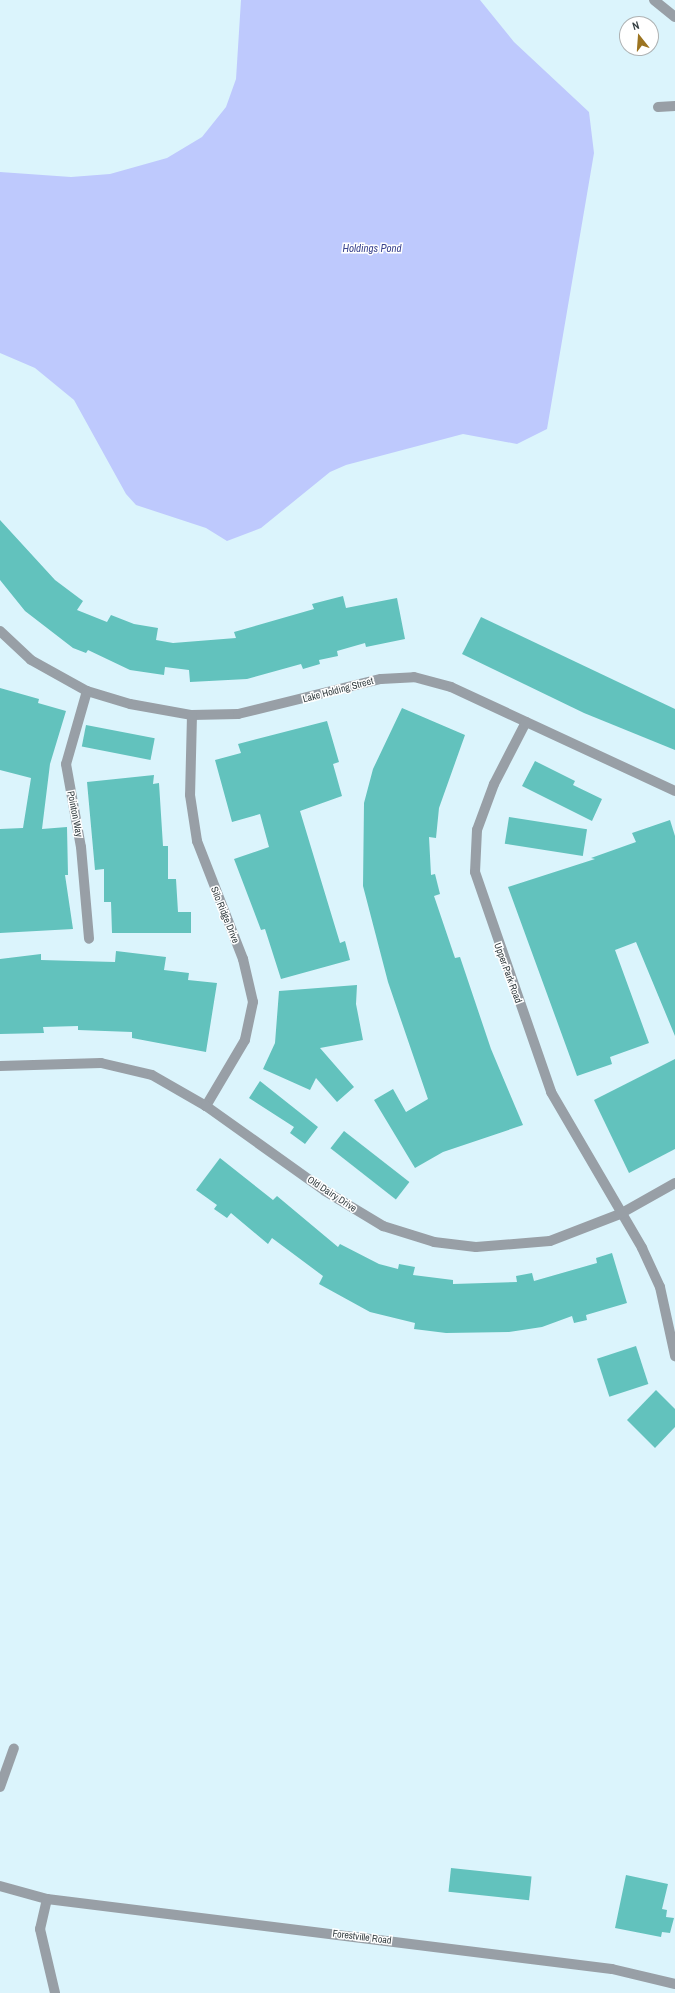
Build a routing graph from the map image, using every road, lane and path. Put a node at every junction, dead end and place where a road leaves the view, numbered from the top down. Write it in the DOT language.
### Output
graph roads {
  1 [pos="654,0"];
  2 [pos="675,16"];
  3 [pos="675,106"];
  4 [pos="658,107"];
  5 [pos="0,631"];
  6 [pos="87,691"];
  7 [pos="192,715"];
  8 [pos="526,722"];
  9 [pos="675,791"];
  10 [pos="89,939"];
  11 [pos="0,1066"];
  12 [pos="206,1106"];
  13 [pos="675,1183"];
  14 [pos="620,1214"];
  15 [pos="675,1356"];
  16 [pos="14,1748"];
  17 [pos="0,1789"];
  18 [pos="0,1886"];
  19 [pos="47,1899"];
  20 [pos="675,1984"];
  21 [pos="55,1993"];
  1 -- 2 [label="street"];
  3 -- 4 [label="street"];
  5 -- 6 [label="street, Lake Holding Street"];
  6 -- 7 [label="street, Lake Holding Street"];
  6 -- 10 [label="street, Pointon Way"];
  7 -- 8 [label="street, Lake Holding Street"];
  7 -- 12 [label="street, Silo Ridge Drive"];
  8 -- 9 [label="street, Lake Holding Street"];
  8 -- 14 [label="street, Upper Park Road"];
  11 -- 12 [label="street, Old Dairy Drive"];
  12 -- 14 [label="street, Old Dairy Drive"];
  13 -- 14 [label="street, Old Dairy Drive"];
  14 -- 15 [label="street, Upper Park Road"];
  16 -- 17 [label="street"];
  18 -- 19 [label="street, Forestville Road"];
  19 -- 20 [label="street, Forestville Road"];
  19 -- 21 [label="street"];
}
